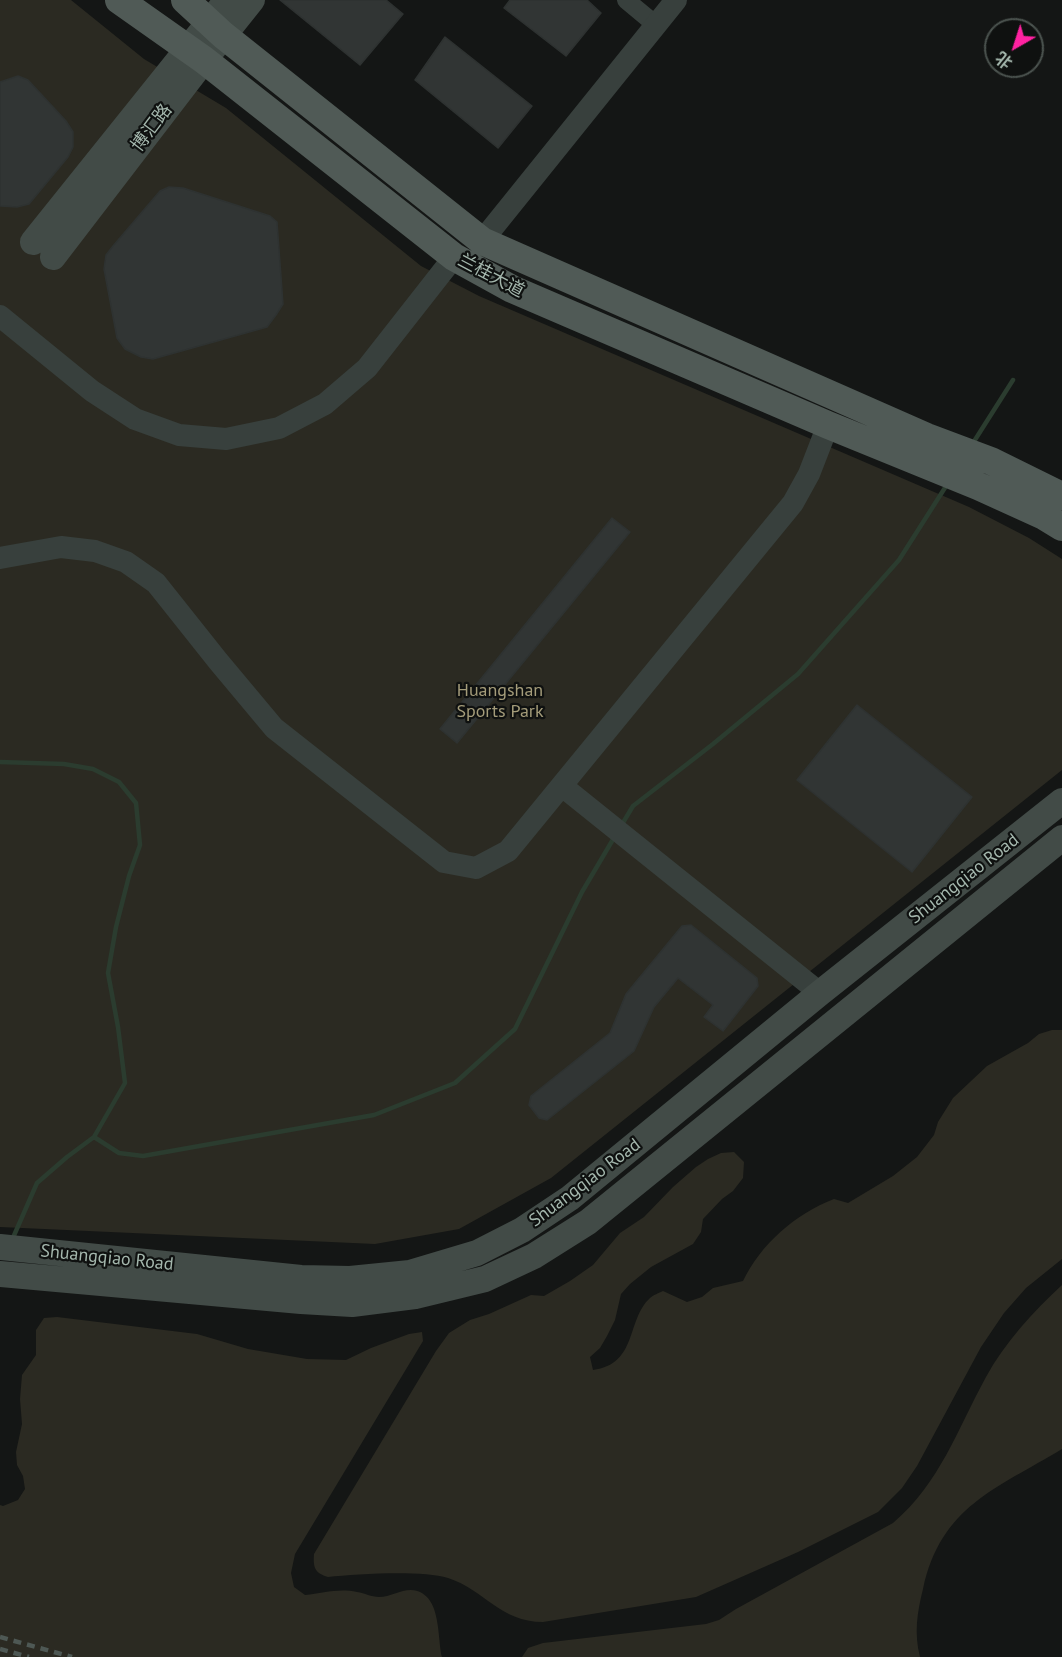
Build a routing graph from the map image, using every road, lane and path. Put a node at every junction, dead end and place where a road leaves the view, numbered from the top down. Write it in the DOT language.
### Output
graph roads {
  1 [pos="119,0"];
  2 [pos="185,0"];
  3 [pos="226,0"];
  4 [pos="252,0"];
  5 [pos="626,0"];
  6 [pos="676,0"];
  7 [pos="656,25"];
  8 [pos="216,28"];
  9 [pos="195,54"];
  10 [pos="482,240"];
  11 [pos="43,250"];
  12 [pos="454,256"];
  13 [pos="0,316"];
  14 [pos="828,425"];
  15 [pos="922,449"];
  16 [pos="984,473"];
  17 [pos="1062,496"];
  18 [pos="1062,527"];
  19 [pos="0,558"];
  20 [pos="562,786"];
  21 [pos="1062,801"];
  22 [pos="1062,838"];
  23 [pos="820,993"];
  24 [pos="0,1247"];
  25 [pos="0,1274"];
  1 -- 9 [label="main road, 兰桂大道"];
  2 -- 8 [label="main road, 兰桂大道"];
  3 -- 8 [label="main road, 博汇路"];
  4 -- 8 [label="main road, 博汇路"];
  5 -- 7 [label="street"];
  6 -- 7 [label="street"];
  7 -- 10 [label="street"];
  8 -- 9 [label="main road, 博汇路"];
  8 -- 10 [label="main road, 兰桂大道"];
  9 -- 11 [label="main road, 博汇路"];
  9 -- 12 [label="main road, 兰桂大道"];
  10 -- 15 [label="main road, 兰桂大道"];
  12 -- 13 [label="street"];
  12 -- 14 [label="main road, 兰桂大道"];
  14 -- 15 [label="main road, 兰桂大道"];
  14 -- 20 [label="street"];
  15 -- 16 [label="main road"];
  16 -- 17 [label="main road"];
  16 -- 18 [label="main road"];
  19 -- 20 [label="street"];
  20 -- 23 [label="street"];
  21 -- 23 [label="main road, Shuangqiao Road"];
  22 -- 25 [label="main road, Shuangqiao Road"];
  23 -- 24 [label="main road, Shuangqiao Road"];
}
